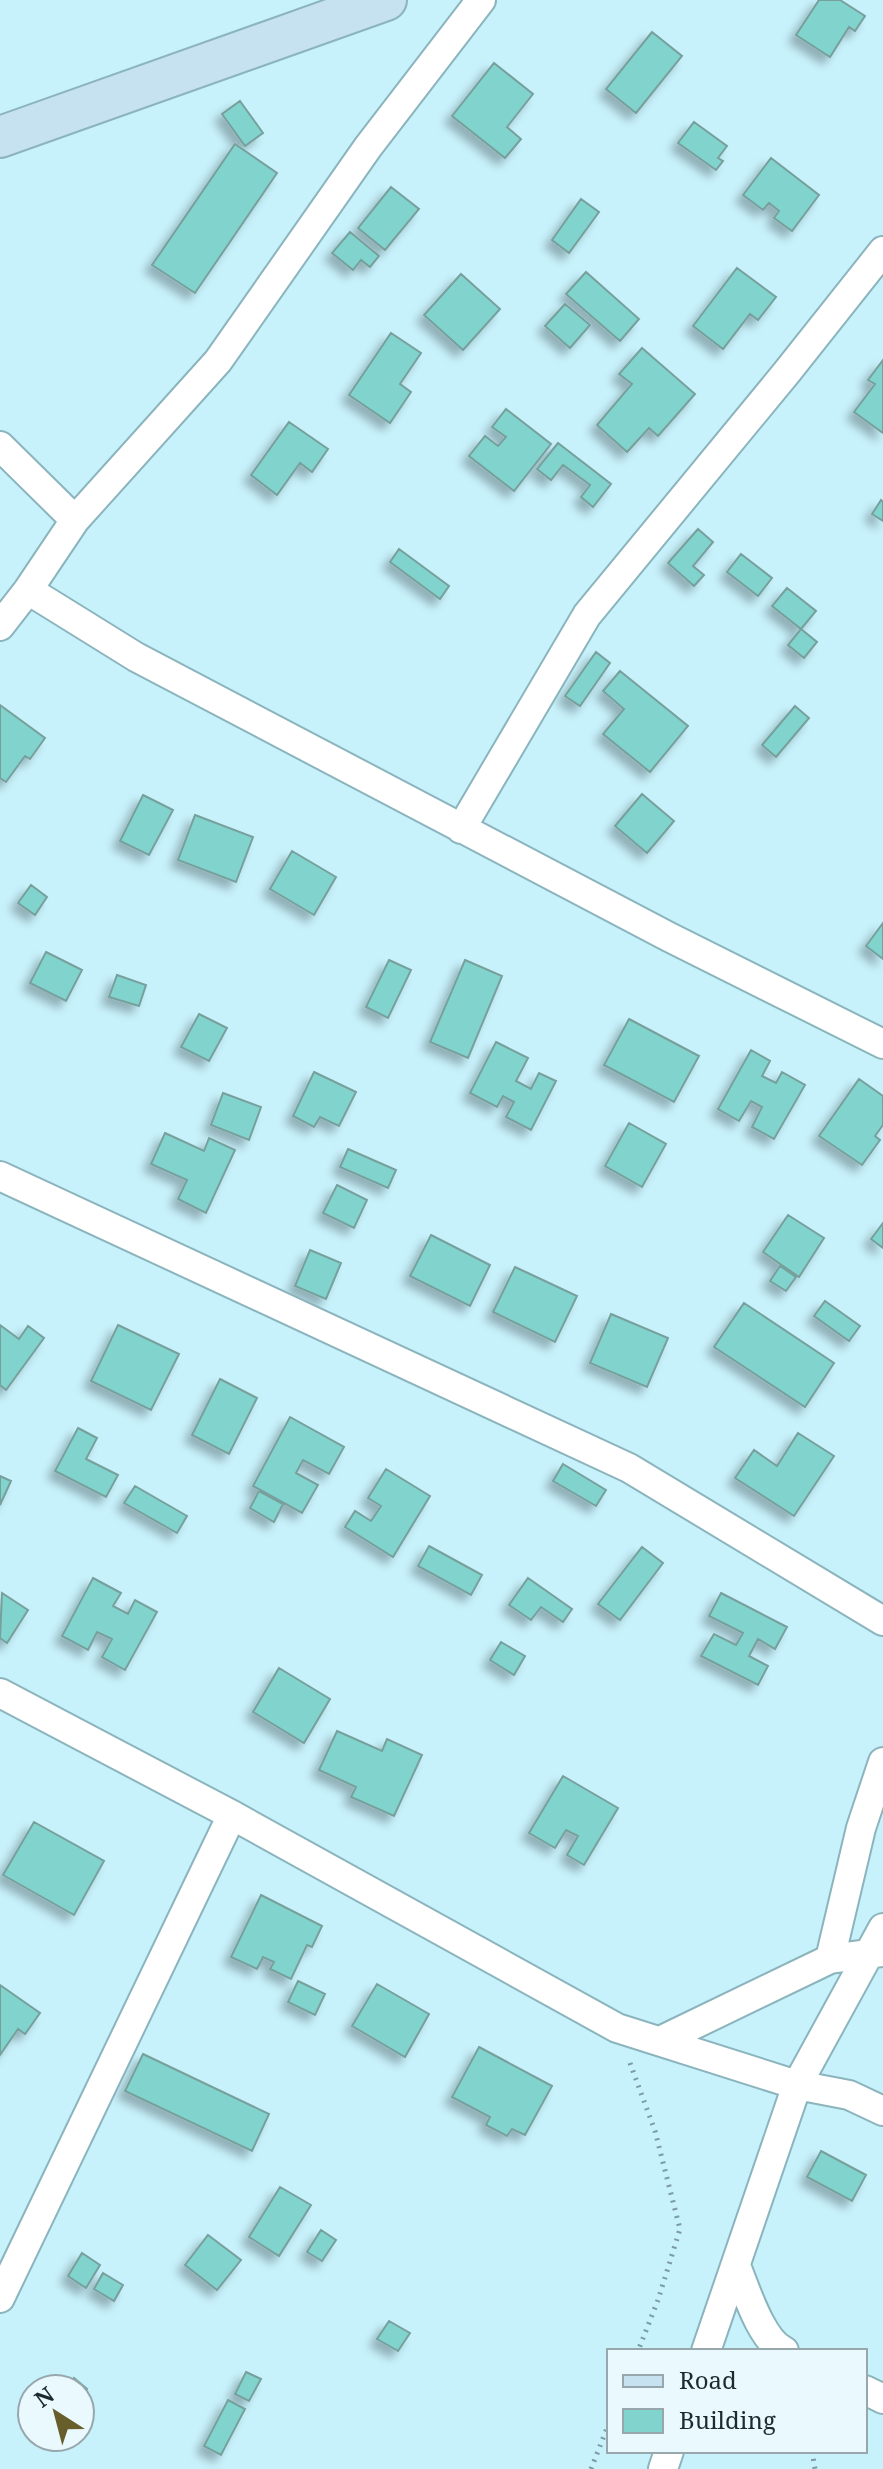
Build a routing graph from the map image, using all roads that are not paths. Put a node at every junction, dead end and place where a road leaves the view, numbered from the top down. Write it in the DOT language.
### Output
graph roads {
  1 [pos="481,0"];
  2 [pos="379,1"];
  3 [pos="0,137"];
  4 [pos="883,251"];
  5 [pos="0,446"];
  6 [pos="75,520"];
  7 [pos="28,590"];
  8 [pos="0,626"];
  9 [pos="461,829"];
  10 [pos="883,1044"];
  11 [pos="0,1176"];
  12 [pos="883,1621"];
  13 [pos="0,1693"];
  14 [pos="883,1762"];
  15 [pos="232,1815"];
  16 [pos="879,1944"];
  17 [pos="830,1959"];
  18 [pos="662,2040"];
  19 [pos="797,2085"];
  20 [pos="883,2111"];
  21 [pos="736,2266"];
  22 [pos="0,2298"];
  23 [pos="707,2349"];
  24 [pos="780,2349"];
  1 -- 6 [label="street"];
  2 -- 3 [label="main road"];
  4 -- 9 [label="street"];
  5 -- 6 [label="street"];
  6 -- 7 [label="street"];
  7 -- 8 [label="street"];
  7 -- 9 [label="street"];
  9 -- 10 [label="street"];
  11 -- 12 [label="street"];
  13 -- 15 [label="street"];
  14 -- 17 [label="street"];
  15 -- 18 [label="street"];
  15 -- 22 [label="street"];
  16 -- 17 [label="street"];
  16 -- 19 [label="street"];
  17 -- 18 [label="street"];
  18 -- 19 [label="street"];
  19 -- 20 [label="street"];
  19 -- 21 [label="street"];
  21 -- 23 [label="street"];
  21 -- 24 [label="street"];
}
